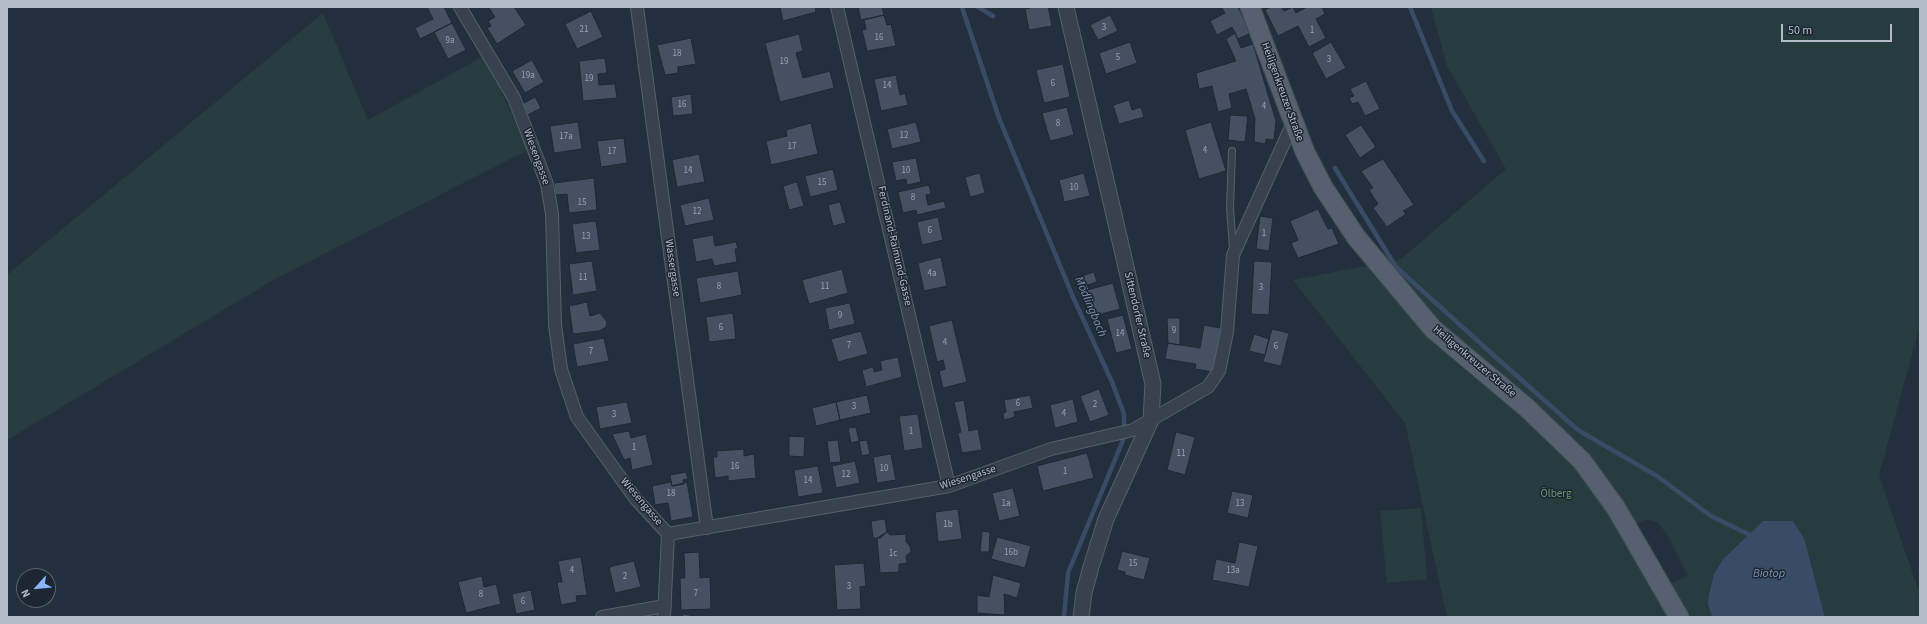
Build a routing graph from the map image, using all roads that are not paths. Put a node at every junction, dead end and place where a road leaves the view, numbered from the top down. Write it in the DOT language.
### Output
graph roads {
  1 [pos="460,7"];
  2 [pos="637,7"];
  3 [pos="837,7"];
  4 [pos="1066,7"];
  5 [pos="1250,7"];
  6 [pos="1293,123"];
  7 [pos="1232,151"];
  8 [pos="1233,255"];
  9 [pos="1150,420"];
  10 [pos="949,486"];
  11 [pos="707,528"];
  12 [pos="668,534"];
  13 [pos="664,612"];
  14 [pos="602,617"];
  15 [pos="1081,617"];
  16 [pos="1679,617"];
  1 -- 12 [label="street, Wiesengasse"];
  2 -- 11 [label="street, Wassergasse"];
  3 -- 10 [label="street, Ferdinand-Raimund-Gasse"];
  4 -- 9 [label="street, Sittendorfer Straße"];
  5 -- 6 [label="main road, Heiligenkreuzer Straße"];
  6 -- 8 [label="street, Wiesengasse"];
  6 -- 16 [label="main road, Heiligenkreuzer Straße"];
  7 -- 8 [label="lane"];
  8 -- 9 [label="street, Wiesengasse"];
  9 -- 10 [label="street, Wiesengasse"];
  9 -- 15 [label="street, Sittendorfer Straße"];
  10 -- 11 [label="street, Wiesengasse"];
  11 -- 12 [label="street, Wiesengasse"];
  12 -- 13 [label="street"];
  13 -- 14 [label="street"];
}
